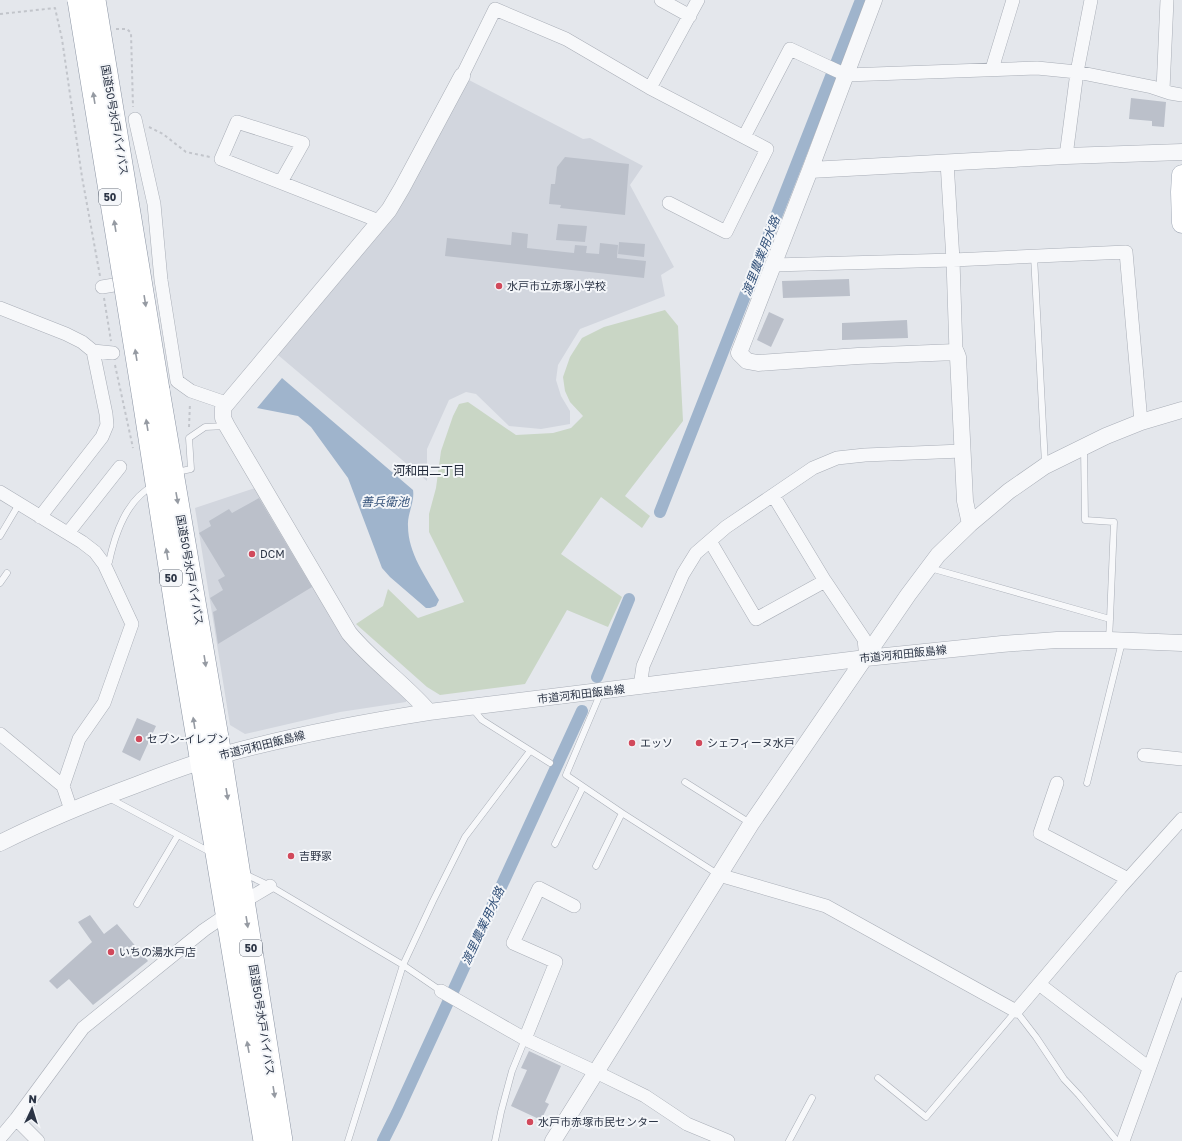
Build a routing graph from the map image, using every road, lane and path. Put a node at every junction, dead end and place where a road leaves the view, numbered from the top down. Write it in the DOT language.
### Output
graph roads {
  1 [pos="75,0"];
  2 [pos="78,0"];
  3 [pos="95,0"];
  4 [pos="105,0"];
  5 [pos="661,0"];
  6 [pos="698,0"];
  7 [pos="874,0"];
  8 [pos="1013,0"];
  9 [pos="1091,0"];
  10 [pos="1167,0"];
  11 [pos="0,14"];
  12 [pos="690,16"];
  13 [pos="82,21"];
  14 [pos="992,68"];
  15 [pos="1077,72"];
  16 [pos="846,75"];
  17 [pos="462,76"];
  18 [pos="650,88"];
  19 [pos="1163,90"];
  20 [pos="1182,95"];
  21 [pos="111,103"];
  22 [pos="135,119"];
  23 [pos="744,137"];
  24 [pos="1182,152"];
  25 [pos="1066,156"];
  26 [pos="221,159"];
  27 [pos="947,162"];
  28 [pos="810,170"];
  29 [pos="1182,175"];
  30 [pos="281,182"];
  31 [pos="669,204"];
  32 [pos="379,221"];
  33 [pos="1182,223"];
  34 [pos="1034,256"];
  35 [pos="953,260"];
  36 [pos="773,265"];
  37 [pos="160,277"];
  38 [pos="102,287"];
  39 [pos="0,308"];
  40 [pos="93,351"];
  41 [pos="956,352"];
  42 [pos="113,353"];
  43 [pos="190,391"];
  44 [pos="150,392"];
  45 [pos="226,403"];
  46 [pos="1182,410"];
  47 [pos="1141,422"];
  48 [pos="227,426"];
  49 [pos="189,438"];
  50 [pos="1084,447"];
  51 [pos="962,451"];
  52 [pos="134,453"];
  53 [pos="1045,466"];
  54 [pos="120,467"];
  55 [pos="165,479"];
  56 [pos="0,492"];
  57 [pos="773,495"];
  58 [pos="19,504"];
  59 [pos="40,517"];
  60 [pos="970,524"];
  61 [pos="68,533"];
  62 [pos="0,536"];
  63 [pos="710,541"];
  64 [pos="104,564"];
  65 [pos="928,568"];
  66 [pos="7,573"];
  67 [pos="825,581"];
  68 [pos="0,583"];
  69 [pos="1110,619"];
  70 [pos="1116,640"];
  71 [pos="1182,643"];
  72 [pos="866,658"];
  73 [pos="640,687"];
  74 [pos="601,692"];
  75 [pos="471,707"];
  76 [pos="429,712"];
  77 [pos="0,734"];
  78 [pos="530,751"];
  79 [pos="221,755"];
  80 [pos="1144,755"];
  81 [pos="1182,759"];
  82 [pos="201,762"];
  83 [pos="550,763"];
  84 [pos="686,782"];
  85 [pos="1057,782"];
  86 [pos="1087,783"];
  87 [pos="63,786"];
  88 [pos="583,787"];
  89 [pos="106,796"];
  90 [pos="72,810"];
  91 [pos="622,813"];
  92 [pos="1182,819"];
  93 [pos="751,824"];
  94 [pos="178,835"];
  95 [pos="0,843"];
  96 [pos="555,844"];
  97 [pos="219,857"];
  98 [pos="596,866"];
  99 [pos="236,869"];
  100 [pos="719,875"];
  101 [pos="1128,879"];
  102 [pos="270,886"];
  103 [pos="243,902"];
  104 [pos="136,904"];
  105 [pos="574,906"];
  106 [pos="226,915"];
  107 [pos="404,965"];
  108 [pos="1182,978"];
  109 [pos="1039,984"];
  110 [pos="441,991"];
  111 [pos="1016,1011"];
  112 [pos="525,1039"];
  113 [pos="1149,1068"];
  114 [pos="596,1072"];
  115 [pos="878,1078"];
  116 [pos="812,1098"];
  117 [pos="16,1119"];
  118 [pos="0,1138"];
  119 [pos="38,1141"];
  120 [pos="264,1141"];
  121 [pos="282,1141"];
  122 [pos="348,1141"];
  123 [pos="495,1141"];
  124 [pos="554,1141"];
  125 [pos="728,1141"];
  126 [pos="789,1141"];
  127 [pos="1117,1141"];
  128 [pos="1123,1141"];
  1 -- 13 [label="highway, bridge"];
  2 -- 13 [label="highway, 国道50号水戸バイパス / 50, bridge"];
  3 -- 21 [label="highway, 国道50号水戸バイパス / 50, bridge"];
  4 -- 21 [label="highway, bridge"];
  5 -- 12 [label="street"];
  6 -- 12 [label="street"];
  7 -- 16 [label="street"];
  8 -- 14 [label="street"];
  9 -- 15 [label="street"];
  10 -- 19 [label="street"];
  11 -- 38 [label="path"];
  12 -- 18 [label="street"];
  44 -- 13 [label="highway, 国道50号水戸バイパス / 50, one-way, bridge"];
  14 -- 15 [label="street"];
  14 -- 16 [label="street"];
  15 -- 19 [label="street"];
  15 -- 25 [label="street"];
  16 -- 23 [label="street"];
  16 -- 28 [label="street"];
  17 -- 18 [label="street"];
  17 -- 32 [label="street"];
  18 -- 23 [label="street"];
  19 -- 20 [label="street"];
  21 -- 44 [label="highway, 国道50号水戸バイパス / 50, one-way, bridge"];
  22 -- 26 [label="path"];
  22 -- 37 [label="street"];
  23 -- 31 [label="street"];
  24 -- 25 [label="street"];
  25 -- 27 [label="street"];
  26 -- 30 [label="street"];
  26 -- 30 [label="street"];
  27 -- 28 [label="street"];
  27 -- 35 [label="street"];
  28 -- 36 [label="street"];
  29 -- 33 [label="main road"];
  30 -- 32 [label="street"];
  32 -- 45 [label="street"];
  34 -- 35 [label="street"];
  34 -- 47 [label="street"];
  34 -- 53 [label="lane"];
  35 -- 36 [label="street"];
  35 -- 41 [label="street"];
  36 -- 41 [label="street"];
  37 -- 38 [label="street"];
  37 -- 43 [label="street"];
  38 -- 42 [label="path"];
  39 -- 40 [label="street"];
  40 -- 42 [label="street"];
  40 -- 59 [label="street"];
  41 -- 51 [label="street"];
  42 -- 52 [label="path"];
  43 -- 45 [label="street"];
  43 -- 49 [label="path"];
  44 -- 55 [label="highway, 国道50号水戸バイパス / 50"];
  45 -- 48 [label="street"];
  46 -- 47 [label="street"];
  47 -- 50 [label="street"];
  48 -- 49 [label="lane"];
  48 -- 76 [label="street"];
  49 -- 55 [label="lane"];
  50 -- 53 [label="street"];
  50 -- 69 [label="lane"];
  51 -- 57 [label="street"];
  51 -- 60 [label="street"];
  53 -- 60 [label="street"];
  54 -- 61 [label="street"];
  55 -- 64 [label="lane"];
  55 -- 79 [label="highway, 国道50号水戸バイパス / 50, one-way"];
  82 -- 55 [label="highway, 国道50号水戸バイパス / 50, one-way"];
  56 -- 58 [label="street"];
  57 -- 63 [label="street"];
  57 -- 67 [label="street"];
  58 -- 59 [label="street"];
  58 -- 62 [label="lane"];
  59 -- 61 [label="street"];
  60 -- 65 [label="street"];
  61 -- 64 [label="street"];
  63 -- 67 [label="street"];
  63 -- 73 [label="street"];
  64 -- 87 [label="street"];
  65 -- 69 [label="lane"];
  65 -- 72 [label="street"];
  66 -- 68 [label="lane"];
  67 -- 72 [label="street"];
  69 -- 70 [label="lane"];
  70 -- 71 [label="street, 市道河和田飯島線"];
  70 -- 72 [label="street, 市道河和田飯島線"];
  70 -- 86 [label="lane"];
  72 -- 73 [label="street, 市道河和田飯島線"];
  72 -- 93 [label="street"];
  73 -- 74 [label="street, 市道河和田飯島線"];
  74 -- 75 [label="street, 市道河和田飯島線"];
  74 -- 88 [label="lane"];
  75 -- 76 [label="street, 市道河和田飯島線"];
  75 -- 78 [label="lane"];
  76 -- 79 [label="street, 市道河和田飯島線"];
  77 -- 87 [label="street"];
  78 -- 83 [label="lane"];
  78 -- 107 [label="lane"];
  79 -- 82 [label="street, 市道河和田飯島線"];
  79 -- 99 [label="highway, 国道50号水戸バイパス / 50, one-way"];
  80 -- 81 [label="street"];
  82 -- 89 [label="street, 市道河和田飯島線"];
  82 -- 97 [label="highway, 国道50号水戸バイパス / 50"];
  84 -- 93 [label="lane"];
  85 -- 101 [label="street"];
  87 -- 90 [label="street"];
  88 -- 91 [label="lane"];
  88 -- 96 [label="lane"];
  89 -- 90 [label="street, 市道河和田飯島線"];
  89 -- 94 [label="lane"];
  90 -- 95 [label="street, 市道河和田飯島線"];
  91 -- 98 [label="lane"];
  91 -- 100 [label="lane"];
  92 -- 101 [label="street"];
  93 -- 100 [label="street"];
  94 -- 97 [label="lane"];
  94 -- 104 [label="lane"];
  97 -- 106 [label="highway, 国道50号水戸バイパス / 50"];
  99 -- 102 [label="lane"];
  99 -- 103 [label="highway, 国道50号水戸バイパス / 50"];
  100 -- 111 [label="street"];
  100 -- 114 [label="street"];
  101 -- 109 [label="street"];
  102 -- 103 [label="street"];
  102 -- 107 [label="lane"];
  103 -- 121 [label="highway, 国道50号水戸バイパス / 50, one-way"];
  105 -- 112 [label="street"];
  106 -- 117 [label="street"];
  120 -- 106 [label="highway, 国道50号水戸バイパス / 50, one-way"];
  107 -- 110 [label="lane"];
  107 -- 122 [label="lane"];
  108 -- 113 [label="street"];
  109 -- 111 [label="street"];
  109 -- 113 [label="street"];
  110 -- 112 [label="street"];
  111 -- 115 [label="lane"];
  111 -- 127 [label="lane"];
  112 -- 114 [label="street"];
  112 -- 123 [label="lane"];
  113 -- 128 [label="street"];
  114 -- 124 [label="street"];
  114 -- 125 [label="street"];
  116 -- 126 [label="lane"];
  117 -- 118 [label="street"];
  117 -- 119 [label="street"];
}
